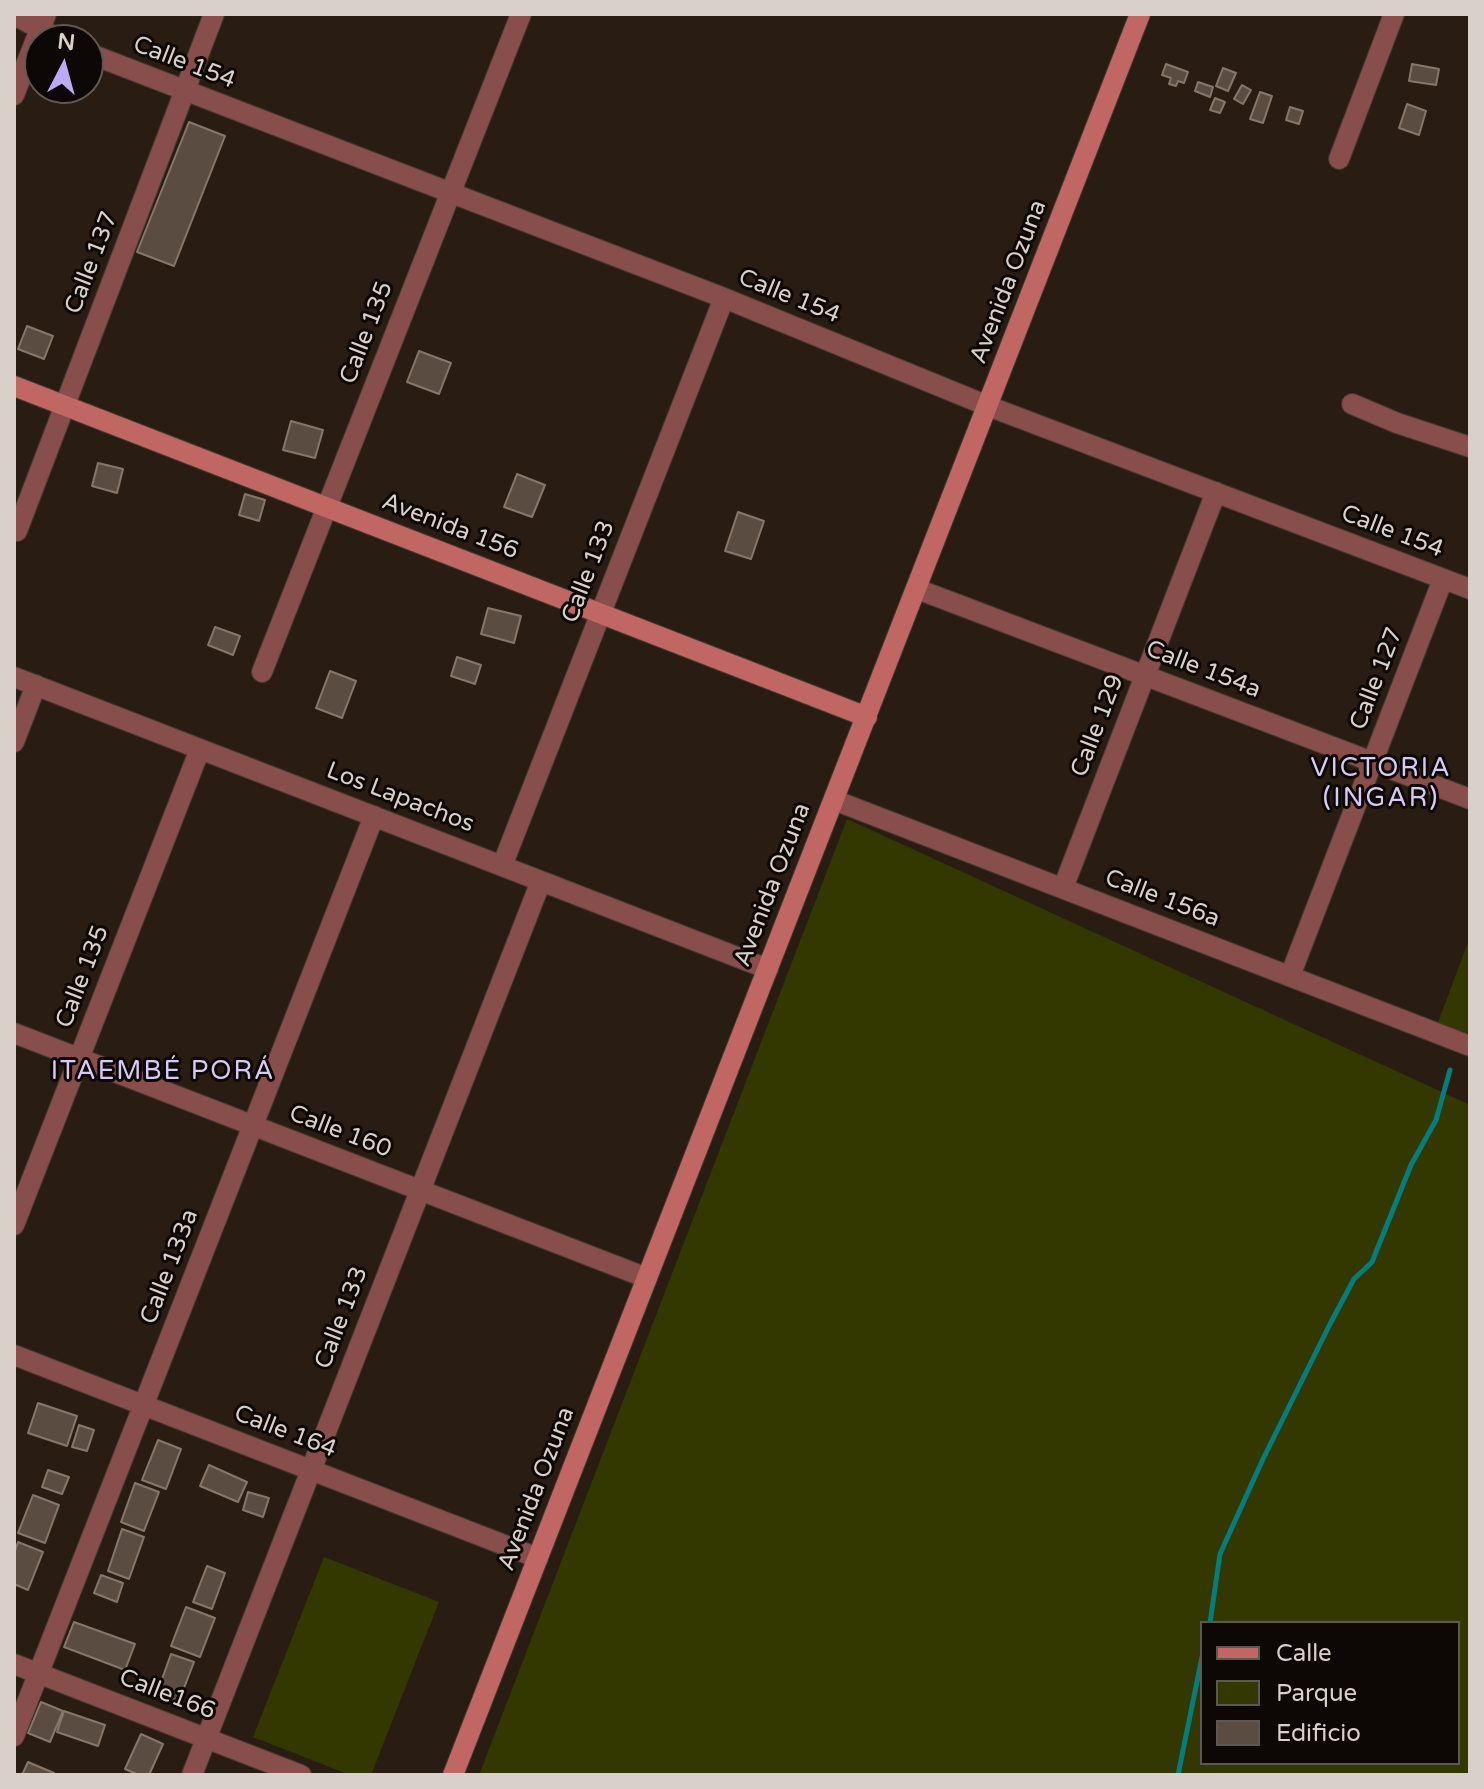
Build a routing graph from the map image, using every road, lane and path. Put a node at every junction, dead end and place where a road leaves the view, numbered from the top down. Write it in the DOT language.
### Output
graph roads {
  1 [pos="214,14"];
  2 [pos="521,14"];
  3 [pos="1140,14"];
  4 [pos="1394,14"];
  5 [pos="14,15"];
  6 [pos="43,22"];
  7 [pos="104,59"];
  8 [pos="185,91"];
  9 [pos="14,95"];
  10 [pos="1339,159"];
  11 [pos="450,193"];
  12 [pos="724,298"];
  13 [pos="14,386"];
  14 [pos="1352,404"];
  15 [pos="66,406"];
  16 [pos="988,406"];
  17 [pos="1470,447"];
  18 [pos="1216,492"];
  19 [pos="327,507"];
  20 [pos="17,531"];
  21 [pos="1443,579"];
  22 [pos="917,589"];
  23 [pos="1470,589"];
  24 [pos="601,614"];
  25 [pos="262,672"];
  26 [pos="1145,676"];
  27 [pos="14,677"];
  28 [pos="36,685"];
  29 [pos="867,717"];
  30 [pos="14,742"];
  31 [pos="200,749"];
  32 [pos="1373,763"];
  33 [pos="1470,799"];
  34 [pos="834,800"];
  35 [pos="374,816"];
  36 [pos="502,866"];
  37 [pos="541,881"];
  38 [pos="1063,888"];
  39 [pos="768,969"];
  40 [pos="1290,976"];
  41 [pos="14,1033"];
  42 [pos="1470,1046"];
  43 [pos="79,1058"];
  44 [pos="253,1126"];
  45 [pos="420,1190"];
  46 [pos="14,1225"];
  47 [pos="647,1278"];
  48 [pos="14,1355"];
  49 [pos="143,1405"];
  50 [pos="311,1470"];
  51 [pos="538,1558"];
  52 [pos="14,1664"];
  53 [pos="39,1673"];
  54 [pos="14,1736"];
  55 [pos="206,1738"];
  56 [pos="192,1775"];
  57 [pos="301,1775"];
  58 [pos="453,1775"];
  1 -- 8 [label="street, Calle 137"];
  2 -- 11 [label="street, Calle 135"];
  3 -- 16 [label="main road, Avenida Ozuna"];
  4 -- 10 [label="street"];
  5 -- 6 [label="street"];
  6 -- 9 [label="street"];
  7 -- 8 [label="street, Calle 154"];
  8 -- 11 [label="street, Calle 154"];
  8 -- 15 [label="street, Calle 137"];
  11 -- 12 [label="street, Calle 154"];
  11 -- 19 [label="street, Calle 135"];
  12 -- 16 [label="street, Calle 154"];
  12 -- 24 [label="street, Calle 133"];
  13 -- 15 [label="main road, Avenida 156"];
  14 -- 17 [label="street"];
  15 -- 19 [label="main road, Avenida 156"];
  15 -- 20 [label="street, Calle 137"];
  16 -- 18 [label="street, Calle 154"];
  16 -- 22 [label="main road, Avenida Ozuna"];
  18 -- 21 [label="street, Calle 154"];
  18 -- 26 [label="street, Calle 129"];
  19 -- 24 [label="main road, Avenida 156"];
  19 -- 25 [label="street, Calle 135"];
  21 -- 23 [label="street, Calle 154"];
  21 -- 32 [label="street, Calle 127"];
  22 -- 26 [label="street, Calle 154a"];
  22 -- 29 [label="main road, Avenida Ozuna"];
  24 -- 29 [label="main road, Avenida 156"];
  24 -- 36 [label="street, Calle 133"];
  26 -- 32 [label="street, Calle 154a"];
  26 -- 38 [label="street, Calle 129"];
  27 -- 28 [label="street, Los Lapachos"];
  28 -- 30 [label="street"];
  28 -- 31 [label="street, Los Lapachos"];
  29 -- 34 [label="main road, Avenida Ozuna"];
  31 -- 35 [label="street, Los Lapachos"];
  31 -- 43 [label="street, Calle 135"];
  32 -- 33 [label="street, Calle 154a"];
  32 -- 40 [label="street, Calle 127"];
  34 -- 38 [label="street, Calle 156a"];
  34 -- 39 [label="main road, Avenida Ozuna"];
  35 -- 36 [label="street, Los Lapachos"];
  35 -- 44 [label="street, Calle 133a"];
  36 -- 37 [label="street, Los Lapachos"];
  37 -- 39 [label="street, Los Lapachos"];
  37 -- 45 [label="street, Calle 133"];
  38 -- 40 [label="street, Calle 156a"];
  39 -- 47 [label="main road, Avenida Ozuna"];
  40 -- 42 [label="street, Calle 156a"];
  41 -- 43 [label="street, Calle 160"];
  43 -- 44 [label="street, Calle 160"];
  43 -- 46 [label="street, Calle 135"];
  44 -- 45 [label="street, Calle 160"];
  44 -- 49 [label="street, Calle 133a"];
  45 -- 47 [label="street, Calle 160"];
  45 -- 50 [label="street, Calle 133"];
  47 -- 51 [label="main road, Avenida Ozuna"];
  48 -- 49 [label="street, Calle 164"];
  49 -- 50 [label="street, Calle 164"];
  49 -- 53 [label="street, Calle 133a"];
  50 -- 51 [label="street, Calle 164"];
  50 -- 55 [label="street, Calle 133"];
  51 -- 58 [label="main road, Avenida Ozuna"];
  52 -- 53 [label="street, Calle166"];
  53 -- 54 [label="street, Calle 133a"];
  53 -- 55 [label="street, Calle166"];
  55 -- 56 [label="street, Calle 133"];
  55 -- 57 [label="street, Calle166"];
}
